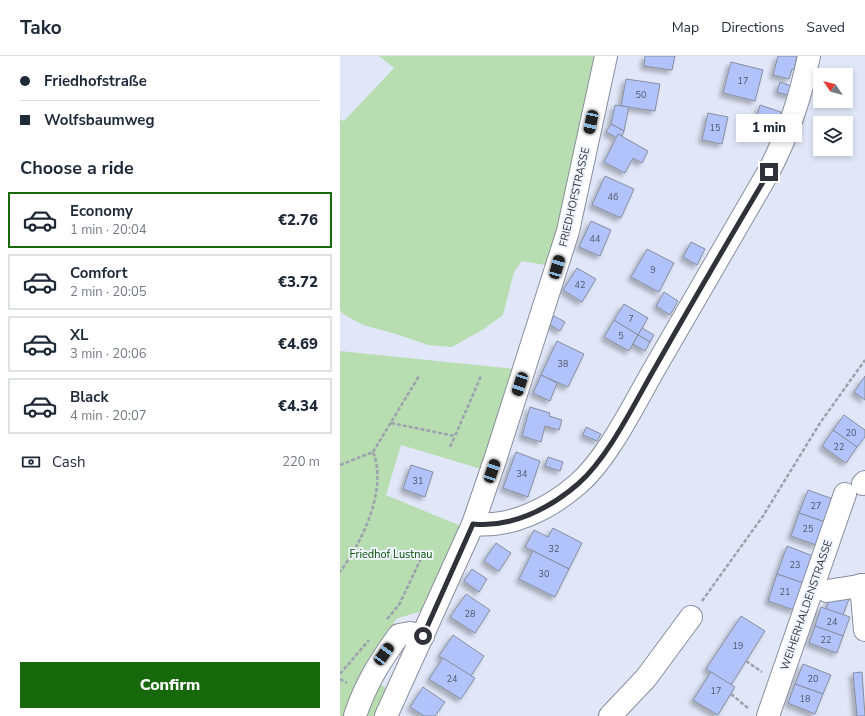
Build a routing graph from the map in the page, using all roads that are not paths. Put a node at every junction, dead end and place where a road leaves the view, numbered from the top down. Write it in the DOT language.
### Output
graph roads {
  1 [pos="606,56"];
  2 [pos="809,56"];
  3 [pos="858,487"];
  4 [pos="473,524"];
  5 [pos="863,585"];
  6 [pos="826,591"];
  7 [pos="691,617"];
  8 [pos="865,630"];
  9 [pos="423,636"];
  10 [pos="766,714"];
  11 [pos="355,716"];
  12 [pos="386,716"];
  13 [pos="610,716"];
  1 -- 4 [label="street, FRIEDHOFSTRASSE"];
  2 -- 4 [label="street"];
  3 -- 10 [label="street, WEIHERHALDENSTRASSE"];
  4 -- 9 [label="street, FRIEDHOFSTRASSE"];
  5 -- 6 [label="street"];
  5 -- 8 [label="street"];
  7 -- 13 [label="street"];
  9 -- 11 [label="street"];
  9 -- 12 [label="street, FRIEDHOFSTRASSE"];
}
